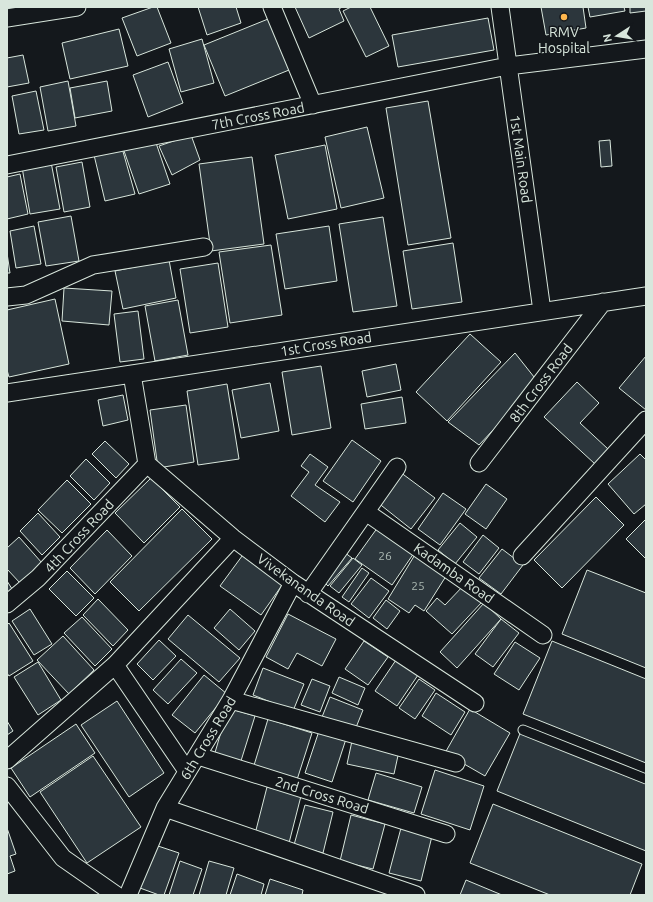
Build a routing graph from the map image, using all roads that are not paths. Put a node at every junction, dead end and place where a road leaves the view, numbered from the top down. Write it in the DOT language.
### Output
graph roads {
  1 [pos="77,7"];
  2 [pos="272,7"];
  3 [pos="500,7"];
  4 [pos="7,18"];
  5 [pos="646,49"];
  6 [pos="508,66"];
  7 [pos="313,105"];
  8 [pos="7,165"];
  9 [pos="204,247"];
  10 [pos="646,296"];
  11 [pos="7,297"];
  12 [pos="603,302"];
  13 [pos="542,311"];
  14 [pos="132,374"];
  15 [pos="7,393"];
  16 [pos="646,420"];
  17 [pos="480,463"];
  18 [pos="147,464"];
  19 [pos="397,467"];
  20 [pos="366,512"];
  21 [pos="233,538"];
  22 [pos="522,556"];
  23 [pos="293,583"];
  24 [pos="308,594"];
  25 [pos="7,604"];
  26 [pos="543,635"];
  27 [pos="115,665"];
  28 [pos="231,700"];
  29 [pos="475,703"];
  30 [pos="523,730"];
  31 [pos="198,756"];
  32 [pos="7,760"];
  33 [pos="456,763"];
  34 [pos="187,772"];
  35 [pos="646,779"];
  36 [pos="7,786"];
  37 [pos="166,808"];
  38 [pos="446,834"];
  39 [pos="116,895"];
  40 [pos="128,895"];
  41 [pos="416,895"];
  1 -- 4 [label="street"];
  2 -- 7 [label="street"];
  3 -- 6 [label="street, 1st Main Road"];
  5 -- 6 [label="street"];
  6 -- 7 [label="street, 7th Cross Road"];
  6 -- 13 [label="street, 1st Main Road"];
  7 -- 8 [label="street, 7th Cross Road"];
  9 -- 11 [label="street"];
  10 -- 12 [label="street, 1st Cross Road"];
  12 -- 13 [label="street, 1st Cross Road"];
  12 -- 17 [label="street, 8th Cross Road"];
  13 -- 14 [label="street, 1st Cross Road"];
  14 -- 15 [label="street, 1st Cross Road"];
  14 -- 18 [label="street"];
  16 -- 22 [label="street"];
  18 -- 21 [label="street, Vivekananda Road"];
  18 -- 25 [label="street, 4th Cross Road"];
  19 -- 20 [label="street"];
  20 -- 24 [label="street"];
  20 -- 26 [label="street, Kadamba Road"];
  21 -- 23 [label="street, Vivekananda Road"];
  21 -- 27 [label="street"];
  23 -- 24 [label="street, Vivekananda Road"];
  23 -- 28 [label="street, 6th Cross Road"];
  24 -- 29 [label="street, Vivekananda Road"];
  27 -- 32 [label="street"];
  27 -- 34 [label="street"];
  28 -- 31 [label="street, 6th Cross Road"];
  28 -- 33 [label="street"];
  30 -- 35 [label="lane"];
  31 -- 34 [label="street, 6th Cross Road"];
  31 -- 38 [label="street, 2nd Cross Road"];
  34 -- 37 [label="street, 6th Cross Road"];
  36 -- 39 [label="street"];
  37 -- 40 [label="street, 6th Cross Road"];
  37 -- 41 [label="street"];
}
